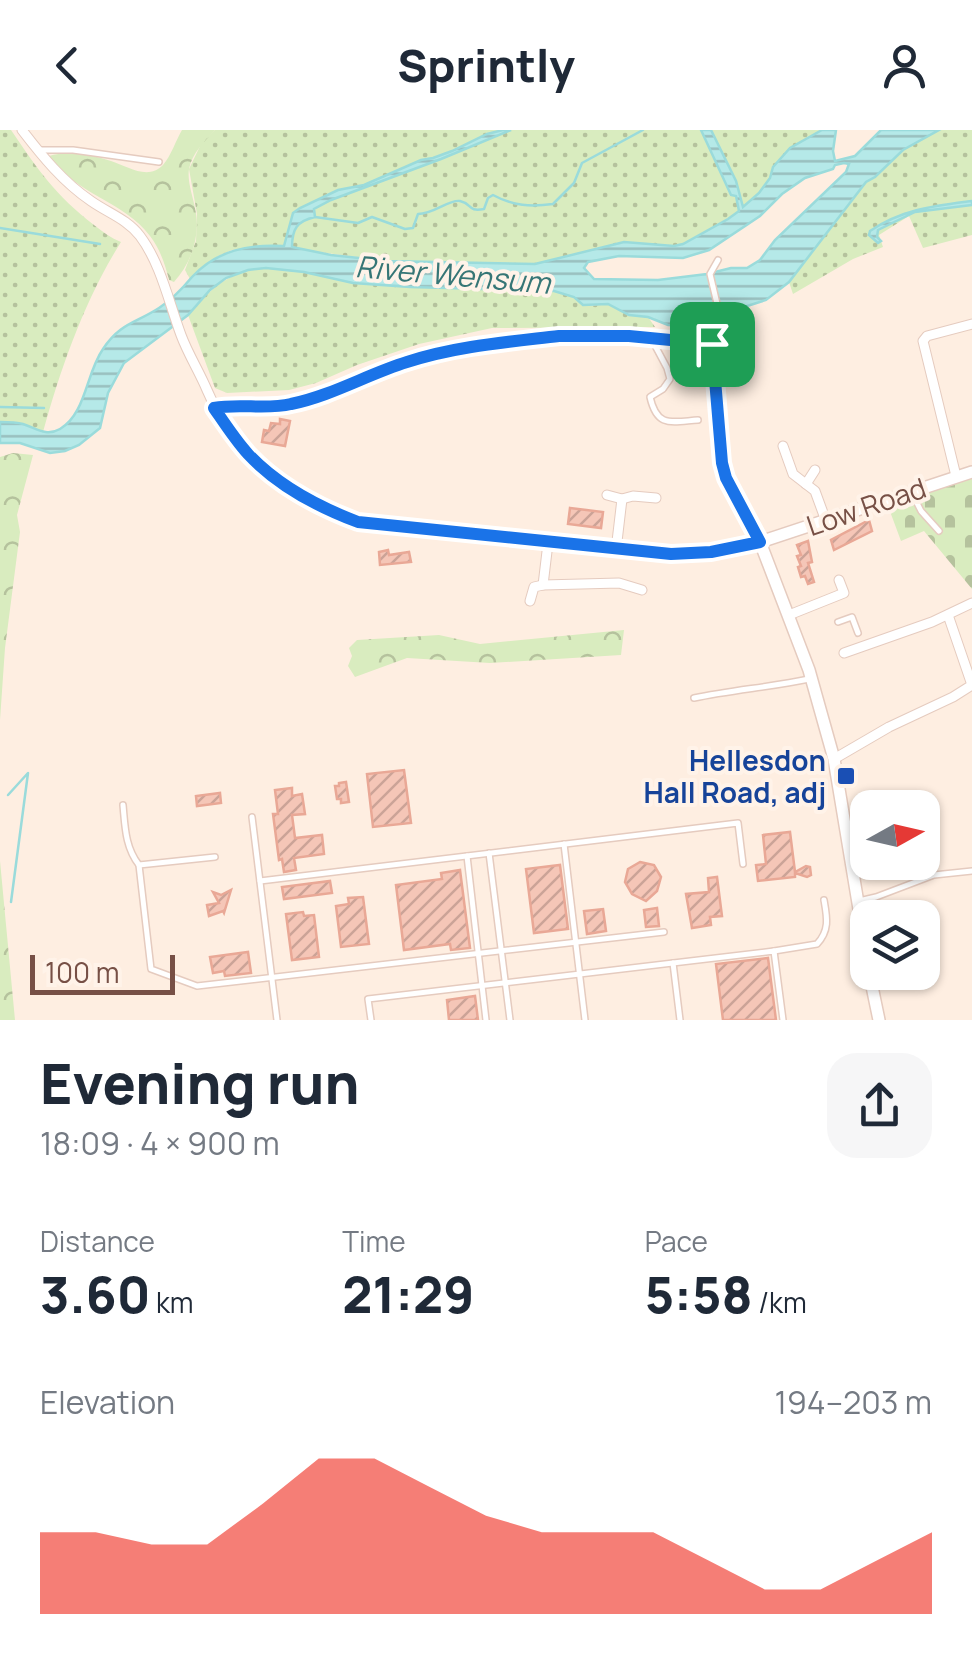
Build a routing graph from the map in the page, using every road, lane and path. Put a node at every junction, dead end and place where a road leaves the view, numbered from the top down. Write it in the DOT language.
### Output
graph roads {
  1 [pos="22,130"];
  2 [pos="38,150"];
  3 [pos="159,162"];
  4 [pos="718,260"];
  5 [pos="972,324"];
  6 [pos="651,338"];
  7 [pos="712,344"];
  8 [pos="214,408"];
  9 [pos="698,420"];
  10 [pos="783,446"];
  11 [pos="815,470"];
  12 [pos="972,472"];
  13 [pos="956,476"];
  14 [pos="806,484"];
  15 [pos="911,491"];
  16 [pos="607,494"];
  17 [pos="656,498"];
  18 [pos="622,499"];
  19 [pos="826,520"];
  20 [pos="939,531"];
  21 [pos="760,542"];
  22 [pos="548,543"];
  23 [pos="616,550"];
  24 [pos="839,580"];
  25 [pos="533,585"];
  26 [pos="642,590"];
  27 [pos="530,601"];
  28 [pos="972,603"];
  29 [pos="789,614"];
  30 [pos="948,615"];
  31 [pos="838,622"];
  32 [pos="858,633"];
  33 [pos="862,646"];
  34 [pos="844,653"];
  35 [pos="812,679"];
  36 [pos="972,685"];
  37 [pos="694,698"];
  38 [pos="834,759"];
  39 [pos="123,804"];
  40 [pos="252,818"];
  41 [pos="564,844"];
  42 [pos="489,853"];
  43 [pos="467,856"];
  44 [pos="215,857"];
  45 [pos="743,864"];
  46 [pos="138,865"];
  47 [pos="972,871"];
  48 [pos="260,881"];
  49 [pos="824,900"];
  50 [pos="856,900"];
  51 [pos="861,900"];
  52 [pos="664,932"];
  53 [pos="576,942"];
  54 [pos="774,950"];
  55 [pos="501,951"];
  56 [pos="478,954"];
  57 [pos="673,963"];
  58 [pos="579,974"];
  59 [pos="272,977"];
  60 [pos="505,982"];
  61 [pos="482,986"];
  62 [pos="873,990"];
  63 [pos="277,1020"];
  64 [pos="371,1020"];
  65 [pos="486,1020"];
  66 [pos="510,1020"];
  67 [pos="584,1020"];
  68 [pos="680,1020"];
  69 [pos="783,1020"];
  70 [pos="879,1020"];
  1 -- 2 [label="street"];
  2 -- 3 [label="lane"];
  2 -- 8 [label="street"];
  4 -- 7 [label="lane"];
  5 -- 13 [label="street"];
  6 -- 7 [label="street"];
  6 -- 8 [label="street"];
  6 -- 9 [label="lane"];
  7 -- 21 [label="street"];
  8 -- 22 [label="street"];
  10 -- 14 [label="street"];
  11 -- 14 [label="street"];
  12 -- 13 [label="street, Low Road"];
  13 -- 15 [label="street, Low Road"];
  14 -- 19 [label="street"];
  15 -- 19 [label="street, Low Road"];
  15 -- 20 [label="lane"];
  16 -- 18 [label="street"];
  17 -- 18 [label="street"];
  18 -- 23 [label="street"];
  19 -- 21 [label="street, Low Road"];
  21 -- 23 [label="street"];
  21 -- 29 [label="street"];
  22 -- 23 [label="street"];
  22 -- 25 [label="street"];
  24 -- 29 [label="street"];
  25 -- 26 [label="street"];
  25 -- 27 [label="street"];
  28 -- 30 [label="street"];
  29 -- 35 [label="street"];
  30 -- 33 [label="street"];
  30 -- 36 [label="street"];
  31 -- 32 [label="lane"];
  32 -- 33 [label="street"];
  33 -- 34 [label="street"];
  35 -- 37 [label="lane"];
  35 -- 38 [label="street"];
  36 -- 38 [label="street"];
  38 -- 50 [label="street"];
  39 -- 46 [label="lane"];
  40 -- 48 [label="lane"];
  41 -- 42 [label="lane"];
  41 -- 45 [label="lane"];
  41 -- 53 [label="lane"];
  42 -- 43 [label="lane"];
  42 -- 55 [label="lane"];
  43 -- 48 [label="lane"];
  43 -- 56 [label="lane"];
  44 -- 46 [label="lane"];
  46 -- 59 [label="lane"];
  47 -- 51 [label="lane"];
  48 -- 59 [label="lane"];
  49 -- 54 [label="lane"];
  52 -- 53 [label="lane"];
  53 -- 55 [label="lane"];
  53 -- 58 [label="lane"];
  54 -- 57 [label="lane"];
  54 -- 69 [label="lane"];
  55 -- 56 [label="lane"];
  55 -- 60 [label="lane"];
  56 -- 59 [label="lane"];
  56 -- 61 [label="lane"];
  57 -- 58 [label="lane"];
  57 -- 68 [label="lane"];
  58 -- 60 [label="lane"];
  58 -- 67 [label="lane"];
  59 -- 63 [label="lane"];
  60 -- 61 [label="lane"];
  60 -- 66 [label="lane"];
  61 -- 64 [label="lane"];
  61 -- 65 [label="lane"];
  62 -- 70 [label="street"];
}
